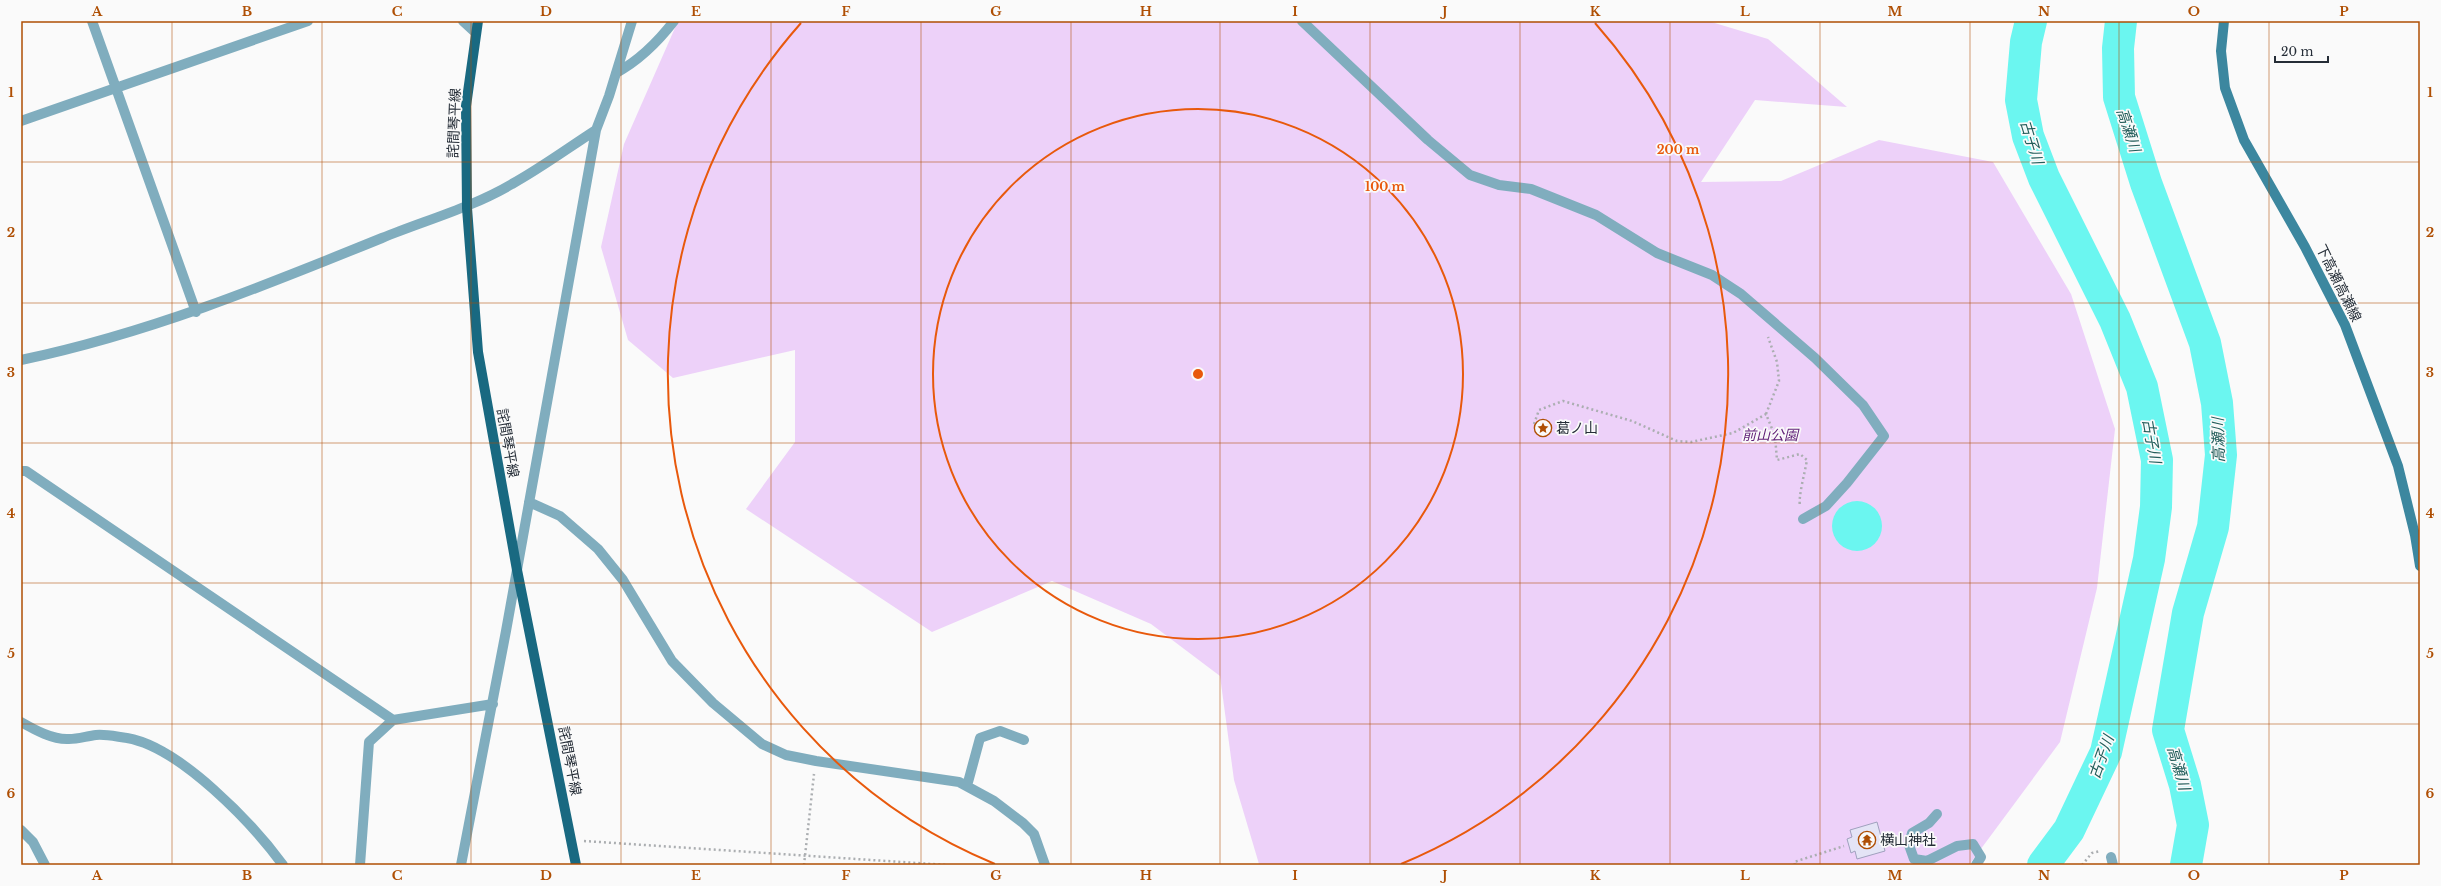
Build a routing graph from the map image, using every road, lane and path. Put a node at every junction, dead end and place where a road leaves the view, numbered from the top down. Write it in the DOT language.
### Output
graph roads {
  1 [pos="92,21"];
  2 [pos="308,21"];
  3 [pos="464,21"];
  4 [pos="478,21"];
  5 [pos="632,21"];
  6 [pos="674,21"];
  7 [pos="1302,21"];
  8 [pos="2224,21"];
  9 [pos="476,33"];
  10 [pos="616,73"];
  11 [pos="116,89"];
  12 [pos="21,121"];
  13 [pos="596,130"];
  14 [pos="467,208"];
  15 [pos="196,312"];
  16 [pos="1763,333"];
  17 [pos="21,360"];
  18 [pos="1766,414"];
  19 [pos="1534,424"];
  20 [pos="21,471"];
  21 [pos="529,502"];
  22 [pos="1803,519"];
  23 [pos="2420,566"];
  24 [pos="517,570"];
  25 [pos="493,704"];
  26 [pos="393,720"];
  27 [pos="21,722"];
  28 [pos="1024,740"];
  29 [pos="816,761"];
  30 [pos="967,786"];
  31 [pos="1937,814"];
  32 [pos="21,830"];
  33 [pos="572,841"];
  34 [pos="1844,846"];
  35 [pos="805,854"];
  36 [pos="45,865"];
  37 [pos="283,865"];
  38 [pos="360,865"];
  39 [pos="461,865"];
  40 [pos="576,865"];
  41 [pos="804,865"];
  42 [pos="947,865"];
  43 [pos="1045,865"];
  44 [pos="1795,865"];
  45 [pos="1976,865"];
  1 -- 11 [label="street"];
  2 -- 11 [label="street"];
  3 -- 9 [label="street"];
  4 -- 9 [label="main road, 詫間琴平線"];
  5 -- 10 [label="street"];
  6 -- 10 [label="street"];
  7 -- 22 [label="street"];
  8 -- 23 [label="main road, 下高瀬高瀬線"];
  9 -- 14 [label="main road, 詫間琴平線"];
  10 -- 13 [label="street"];
  11 -- 12 [label="street"];
  11 -- 15 [label="street"];
  13 -- 14 [label="street"];
  13 -- 21 [label="street"];
  14 -- 15 [label="street"];
  14 -- 24 [label="main road, 詫間琴平線"];
  15 -- 17 [label="street"];
  16 -- 18 [label="path"];
  18 -- 19 [label="path"];
  18 -- 22 [label="path"];
  20 -- 26 [label="street"];
  21 -- 24 [label="street"];
  21 -- 29 [label="street"];
  24 -- 25 [label="street"];
  24 -- 33 [label="main road, 詫間琴平線"];
  25 -- 26 [label="street"];
  25 -- 39 [label="street"];
  26 -- 38 [label="street"];
  27 -- 37 [label="street"];
  28 -- 30 [label="street"];
  29 -- 30 [label="street"];
  29 -- 35 [label="path"];
  30 -- 43 [label="street"];
  31 -- 45 [label="street"];
  32 -- 36 [label="street"];
  33 -- 35 [label="path"];
  33 -- 40 [label="main road, 詫間琴平線"];
  34 -- 44 [label="path"];
  35 -- 41 [label="path"];
  35 -- 42 [label="path"];
}
